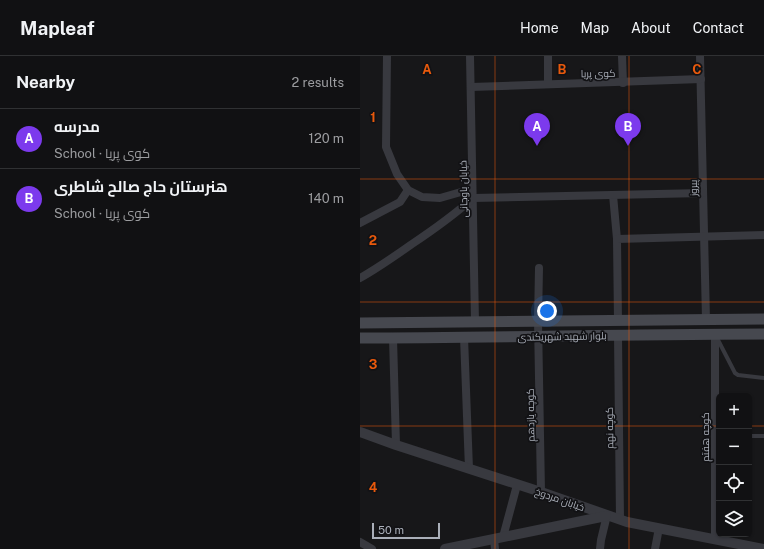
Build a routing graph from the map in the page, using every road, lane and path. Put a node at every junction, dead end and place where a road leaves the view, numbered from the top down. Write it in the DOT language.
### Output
graph roads {
  1 [pos="387,56"];
  2 [pos="470,56"];
  3 [pos="548,56"];
  4 [pos="622,56"];
  5 [pos="700,56"];
  6 [pos="701,80"];
  7 [pos="623,83"];
  8 [pos="548,84"];
  9 [pos="471,87"];
  10 [pos="408,190"];
  11 [pos="703,193"];
  12 [pos="613,195"];
  13 [pos="473,198"];
  14 [pos="360,223"];
  15 [pos="764,235"];
  16 [pos="704,237"];
  17 [pos="617,239"];
  18 [pos="539,268"];
  19 [pos="360,278"];
  20 [pos="764,319"];
  21 [pos="706,320"];
  22 [pos="618,321"];
  23 [pos="475,322"];
  24 [pos="538,322"];
  25 [pos="360,323"];
  26 [pos="716,334"];
  27 [pos="764,334"];
  28 [pos="618,335"];
  29 [pos="538,336"];
  30 [pos="464,337"];
  31 [pos="360,338"];
  32 [pos="393,338"];
  33 [pos="764,378"];
  34 [pos="717,429"];
  35 [pos="360,432"];
  36 [pos="752,436"];
  37 [pos="764,436"];
  38 [pos="396,445"];
  39 [pos="716,465"];
  40 [pos="469,469"];
  41 [pos="517,485"];
  42 [pos="541,492"];
  43 [pos="607,516"];
  44 [pos="620,520"];
  45 [pos="659,528"];
  46 [pos="715,540"];
  47 [pos="360,542"];
  48 [pos="497,542"];
  49 [pos="372,549"];
  50 [pos="445,549"];
  51 [pos="600,549"];
  52 [pos="655,549"];
  53 [pos="764,549"];
  1 -- 10 [label="street"];
  2 -- 9 [label="street, خیابان باوجانی"];
  3 -- 8 [label="street"];
  4 -- 7 [label="street"];
  5 -- 6 [label="street, پیروز"];
  6 -- 7 [label="street, کوی پریا"];
  6 -- 11 [label="street, پیروز"];
  7 -- 8 [label="street, کوی پریا"];
  8 -- 9 [label="street, کوی پریا"];
  9 -- 13 [label="street, خیابان باوجانی"];
  10 -- 13 [label="street"];
  10 -- 14 [label="street"];
  11 -- 12 [label="street"];
  11 -- 16 [label="street, پیروز"];
  12 -- 13 [label="street"];
  12 -- 17 [label="street"];
  13 -- 19 [label="street"];
  13 -- 23 [label="street, خیابان باوجانی"];
  15 -- 16 [label="street"];
  16 -- 17 [label="street"];
  16 -- 21 [label="street, پیروز"];
  17 -- 22 [label="street"];
  18 -- 24 [label="street, کوچه یازدهم"];
  20 -- 21 [label="main road, بلوار شهید شهریکندی"];
  21 -- 22 [label="main road, بلوار شهید شهریکندی"];
  22 -- 24 [label="main road, بلوار شهید شهریکندی"];
  23 -- 24 [label="main road, بلوار شهید شهریکندی"];
  23 -- 25 [label="main road, بلوار شهید شهریکندی"];
  24 -- 29 [label="street, کوچه یازدهم"];
  26 -- 27 [label="main road, بلوار شهید شهریکندی"];
  26 -- 28 [label="main road, بلوار شهید شهریکندی"];
  26 -- 33 [label="lane"];
  26 -- 34 [label="street, کوچه هفتم"];
  28 -- 29 [label="main road, بلوار شهید شهریکندی"];
  28 -- 44 [label="street, کوچه نهم"];
  29 -- 30 [label="main road, بلوار شهید شهریکندی"];
  29 -- 42 [label="street, کوچه یازدهم"];
  30 -- 32 [label="main road, بلوار شهید شهریکندی"];
  30 -- 40 [label="street"];
  31 -- 32 [label="main road, بلوار شهید شهریکندی"];
  32 -- 38 [label="street"];
  35 -- 38 [label="street, خیابان مردوخ"];
  36 -- 37 [label="lane"];
  38 -- 40 [label="street, خیابان مردوخ"];
  39 -- 46 [label="street, کوچه هفتم"];
  40 -- 41 [label="street, خیابان مردوخ"];
  41 -- 42 [label="street, خیابان مردوخ"];
  41 -- 48 [label="street"];
  42 -- 43 [label="street, خیابان مردوخ"];
  43 -- 44 [label="street, خیابان مردوخ"];
  43 -- 48 [label="street"];
  43 -- 51 [label="street"];
  44 -- 45 [label="street, خیابان مردوخ"];
  45 -- 46 [label="street, خیابان مردوخ"];
  45 -- 52 [label="street"];
  46 -- 53 [label="street, خیابان مردوخ"];
  47 -- 49 [label="street"];
  48 -- 50 [label="street"];
}
